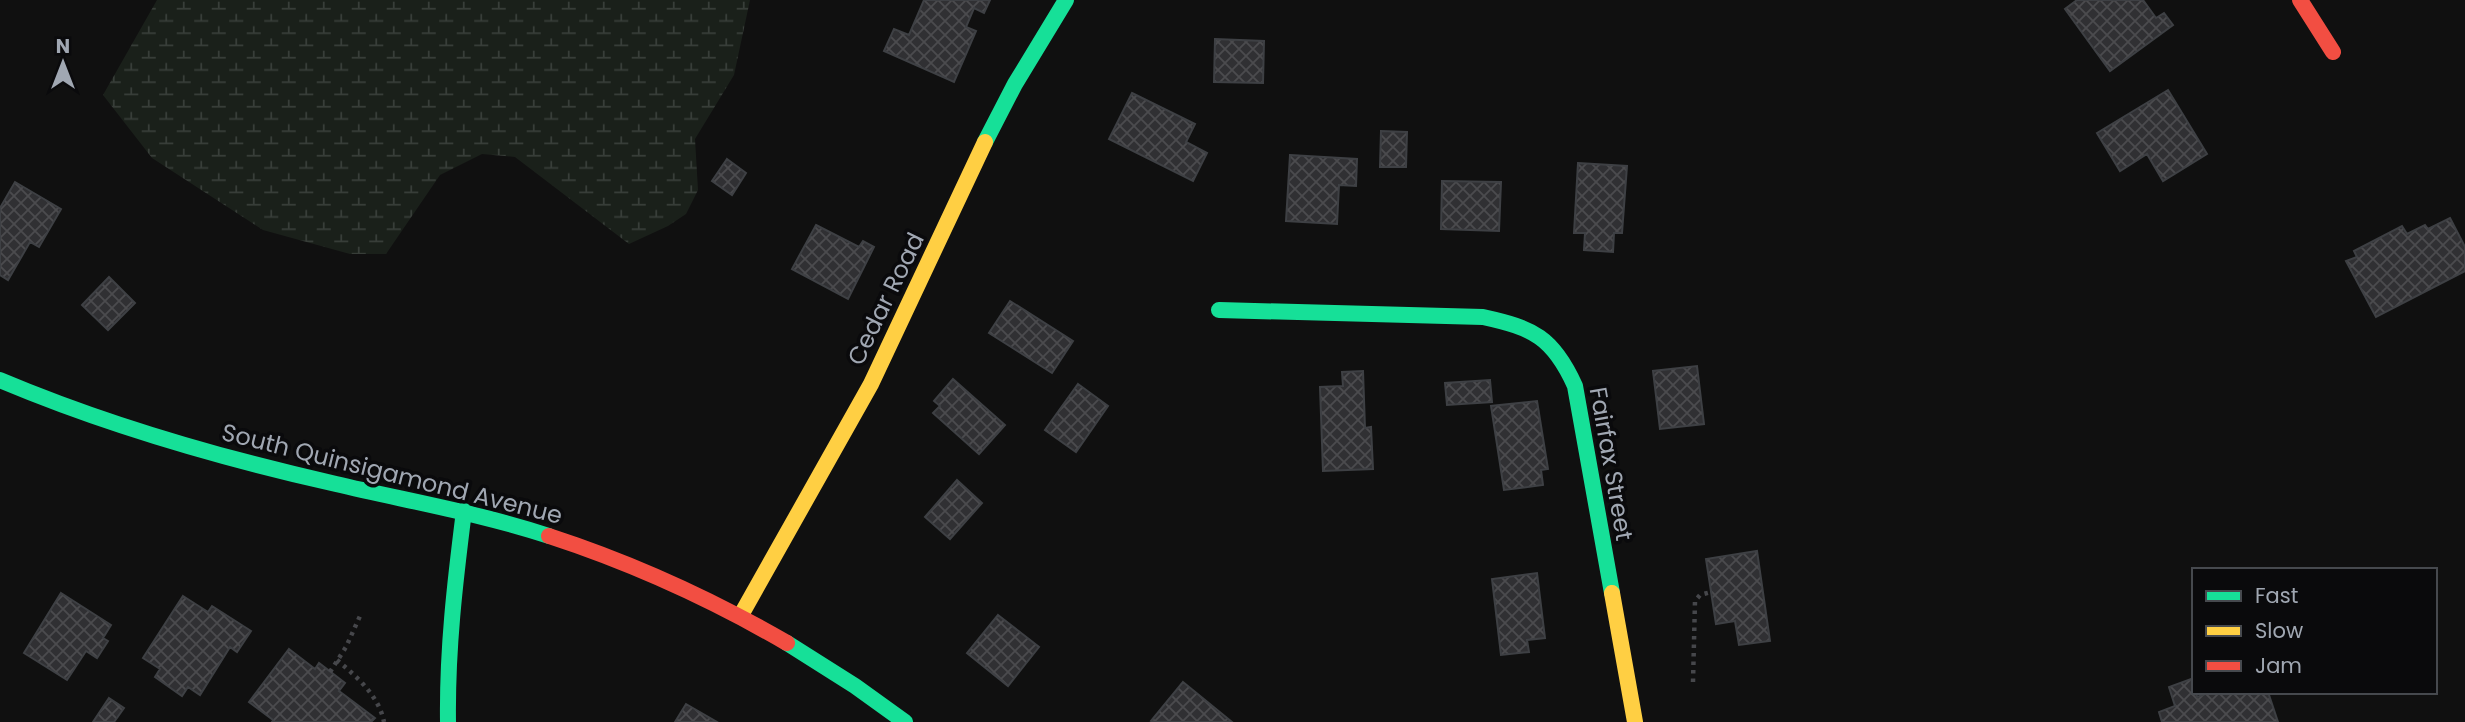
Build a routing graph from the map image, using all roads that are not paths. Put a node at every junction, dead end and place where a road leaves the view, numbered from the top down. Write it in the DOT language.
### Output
graph roads {
  1 [pos="1066,0"];
  2 [pos="2300,0"];
  3 [pos="2333,52"];
  4 [pos="1219,310"];
  5 [pos="0,380"];
  6 [pos="464,511"];
  7 [pos="741,615"];
  8 [pos="448,722"];
  9 [pos="905,722"];
  10 [pos="1635,722"];
  1 -- 7 [label="street, Cedar Road"];
  2 -- 3 [label="street"];
  4 -- 10 [label="street, Fairfax Street"];
  5 -- 6 [label="street, South Quinsigamond Avenue"];
  6 -- 7 [label="street, South Quinsigamond Avenue"];
  6 -- 8 [label="street"];
  7 -- 9 [label="street, South Quinsigamond Avenue"];
}
